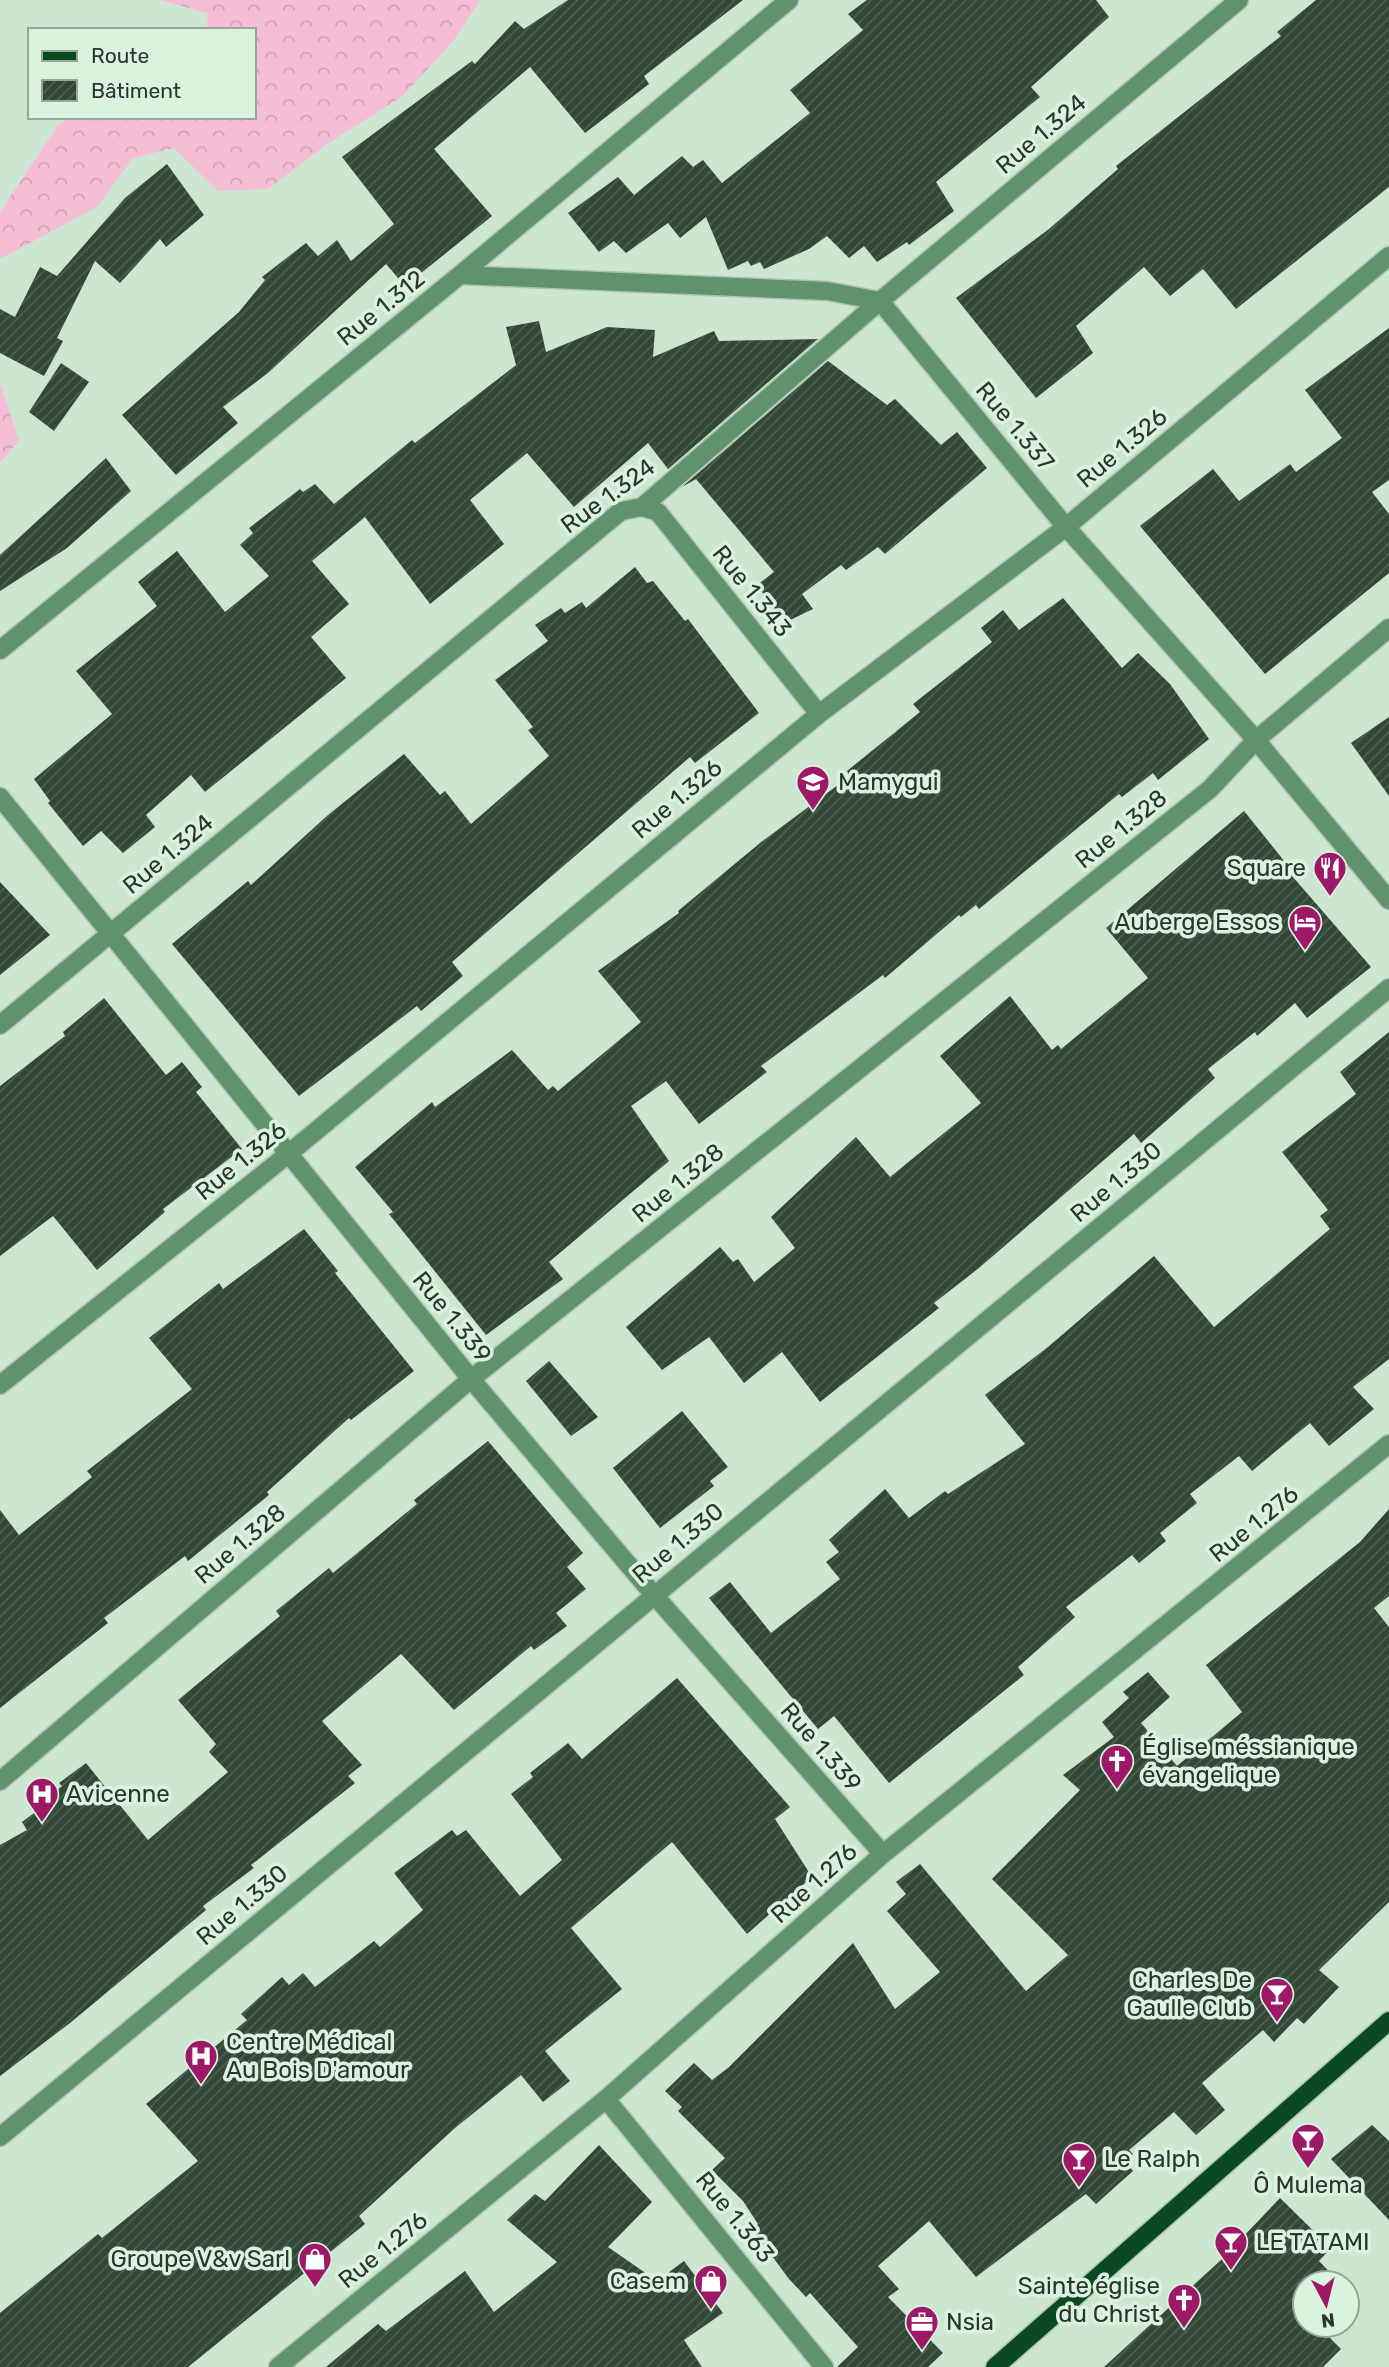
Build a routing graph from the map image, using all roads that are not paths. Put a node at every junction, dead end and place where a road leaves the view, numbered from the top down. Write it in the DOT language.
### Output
graph roads {
  1 [pos="789,0"];
  2 [pos="1239,0"];
  3 [pos="1389,256"];
  4 [pos="460,275"];
  5 [pos="880,302"];
  6 [pos="642,507"];
  7 [pos="1066,527"];
  8 [pos="1389,628"];
  9 [pos="0,650"];
  10 [pos="818,713"];
  11 [pos="1255,740"];
  12 [pos="0,797"];
  13 [pos="1389,900"];
  14 [pos="111,933"];
  15 [pos="1389,988"];
  16 [pos="0,1025"];
  17 [pos="287,1155"];
  18 [pos="471,1379"];
  19 [pos="0,1385"];
  20 [pos="1389,1444"];
  21 [pos="654,1595"];
  22 [pos="0,1781"];
  23 [pos="883,1854"];
  24 [pos="1389,2021"];
  25 [pos="606,2099"];
  26 [pos="0,2137"];
  27 [pos="278,2367"];
  28 [pos="824,2367"];
  29 [pos="995,2367"];
  1 -- 4 [label="street, Rue 1.312"];
  2 -- 5 [label="street, Rue 1.324"];
  3 -- 7 [label="street, Rue 1.326"];
  4 -- 5 [label="street"];
  4 -- 9 [label="street, Rue 1.312"];
  5 -- 6 [label="street, Rue 1.324"];
  5 -- 7 [label="street, Rue 1.337"];
  6 -- 10 [label="street, Rue 1.343"];
  6 -- 14 [label="street, Rue 1.324"];
  7 -- 10 [label="street, Rue 1.326"];
  7 -- 11 [label="street, Rue 1.337"];
  8 -- 11 [label="street, Rue 1.328"];
  10 -- 17 [label="street, Rue 1.326"];
  11 -- 13 [label="street, Rue 1.337"];
  11 -- 18 [label="street, Rue 1.328"];
  12 -- 14 [label="street, Rue 1.339"];
  14 -- 16 [label="street, Rue 1.324"];
  14 -- 17 [label="street, Rue 1.339"];
  15 -- 21 [label="street, Rue 1.330"];
  17 -- 18 [label="street, Rue 1.339"];
  17 -- 19 [label="street, Rue 1.326"];
  18 -- 21 [label="street, Rue 1.339"];
  18 -- 22 [label="street, Rue 1.328"];
  20 -- 23 [label="street, Rue 1.276"];
  21 -- 23 [label="street, Rue 1.339"];
  21 -- 26 [label="street, Rue 1.330"];
  23 -- 25 [label="street, Rue 1.276"];
  24 -- 29 [label="main road"];
  25 -- 27 [label="street, Rue 1.276"];
  25 -- 28 [label="street, Rue 1.363"];
}
